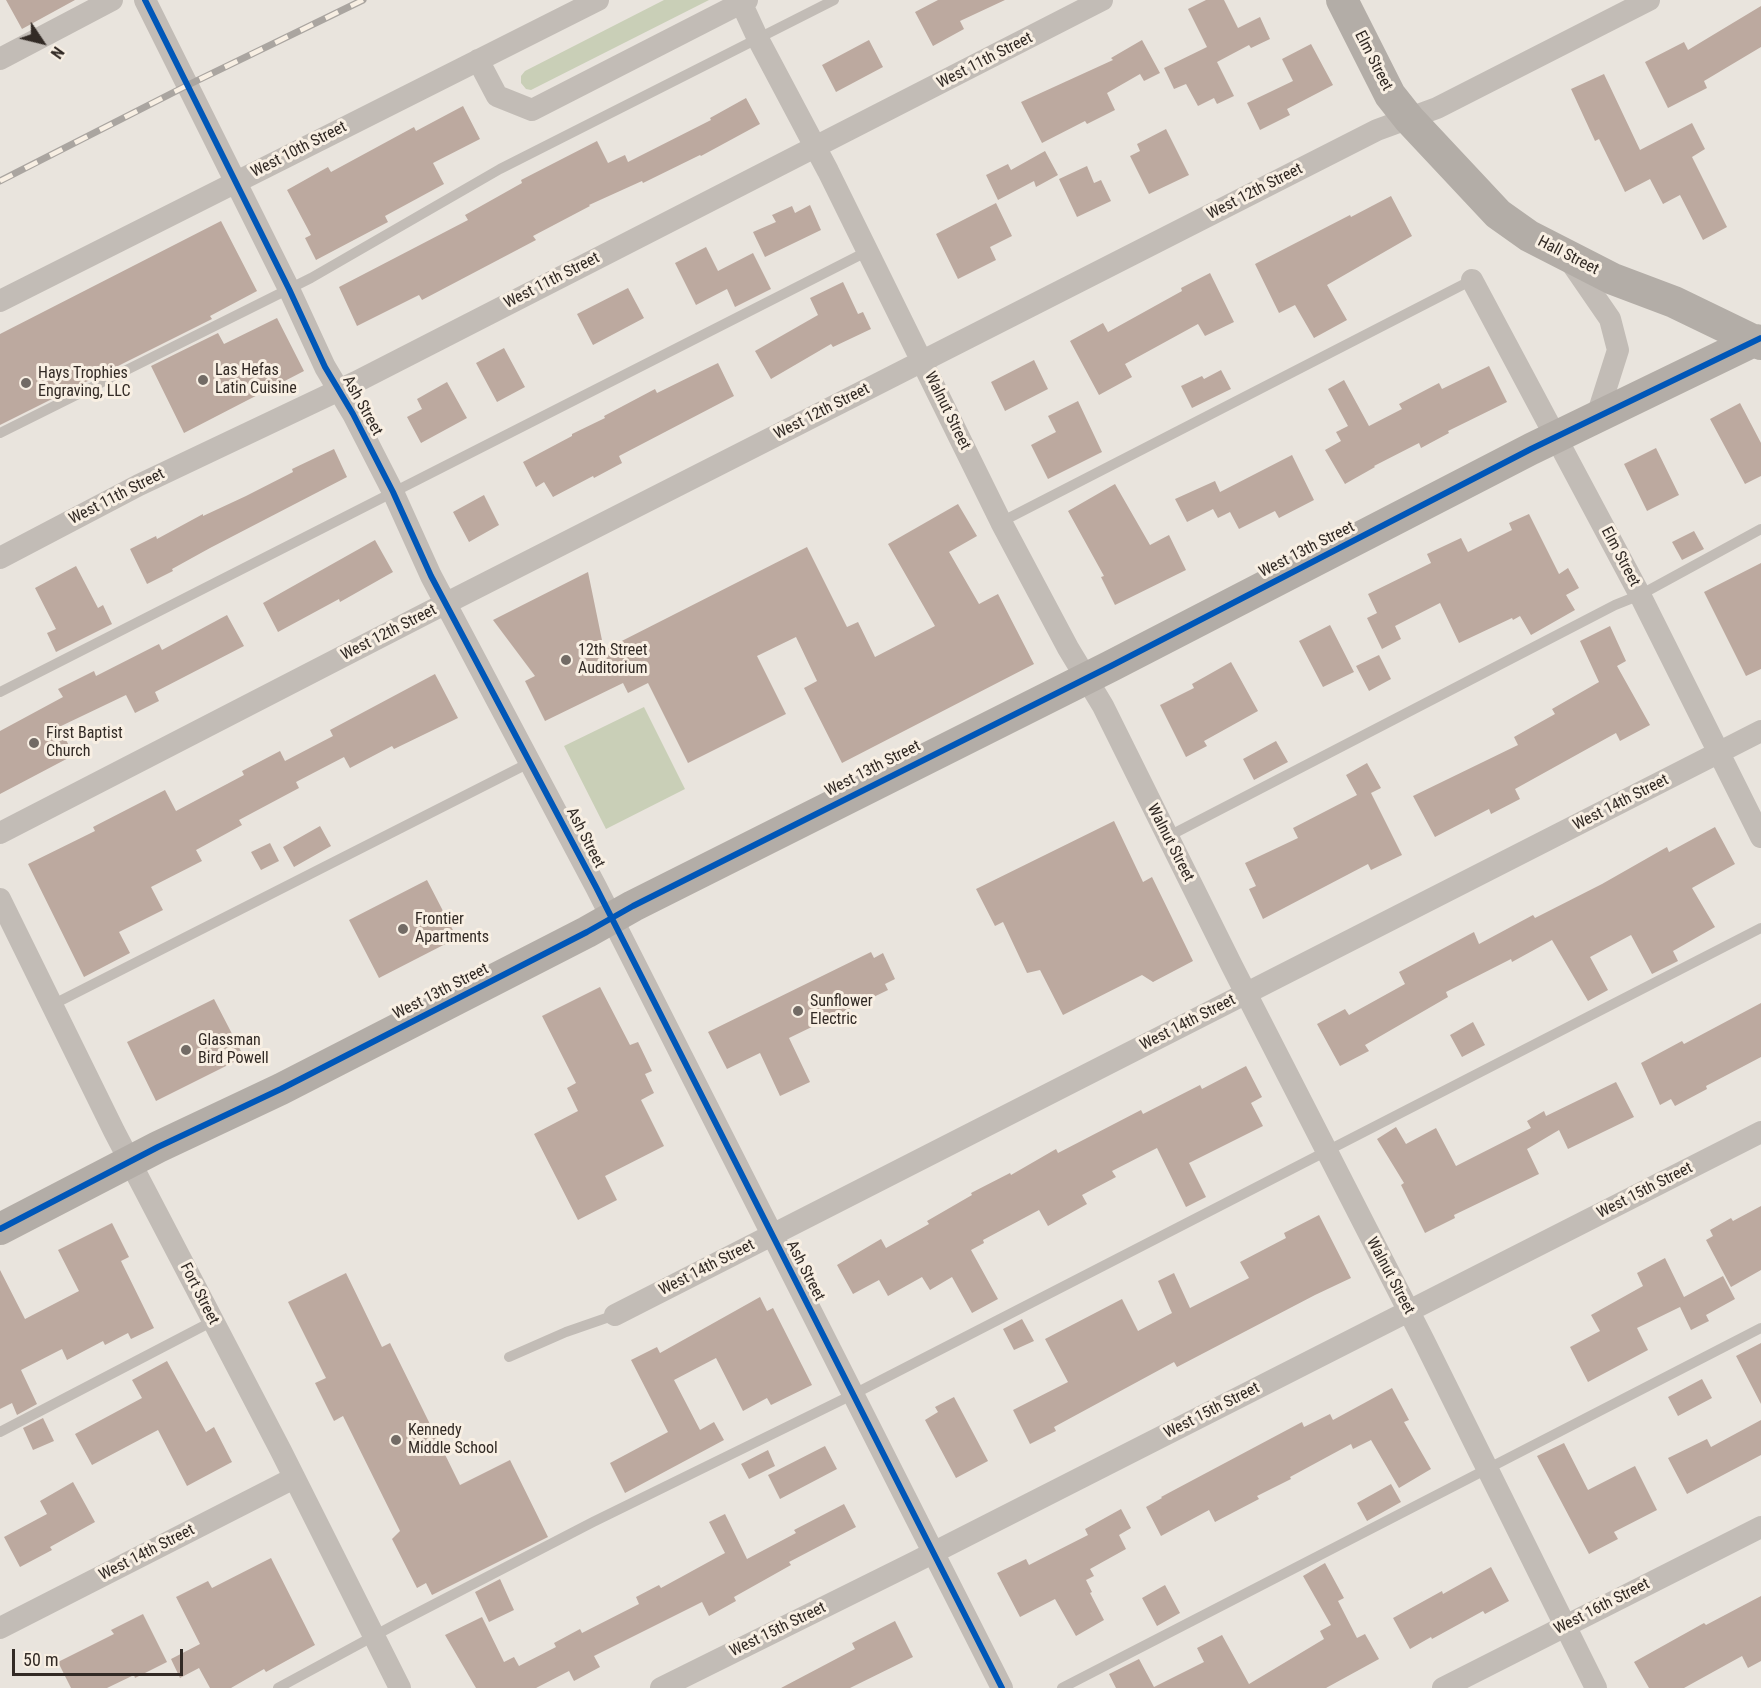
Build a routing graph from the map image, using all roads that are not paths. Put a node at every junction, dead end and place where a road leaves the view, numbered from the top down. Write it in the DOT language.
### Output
graph roads {
  1 [pos="112,0"];
  2 [pos="145,0"];
  3 [pos="598,0"];
  4 [pos="834,0"];
  5 [pos="1102,0"];
  6 [pos="1342,0"];
  7 [pos="1648,0"];
  8 [pos="743,1"];
  9 [pos="758,39"];
  10 [pos="0,59"];
  11 [pos="478,60"];
  12 [pos="1409,119"];
  13 [pos="817,148"];
  14 [pos="236,181"];
  15 [pos="868,251"];
  16 [pos="1565,254"];
  17 [pos="1472,280"];
  18 [pos="289,289"];
  19 [pos="0,301"];
  20 [pos="1759,341"];
  21 [pos="922,361"];
  22 [pos="338,391"];
  23 [pos="1598,416"];
  24 [pos="0,433"];
  25 [pos="1555,437"];
  26 [pos="393,492"];
  27 [pos="1001,522"];
  28 [pos="1761,529"];
  29 [pos="0,558"];
  30 [pos="1640,595"];
  31 [pos="446,604"];
  32 [pos="1086,679"];
  33 [pos="0,692"];
  34 [pos="1761,731"];
  35 [pos="1720,753"];
  36 [pos="531,762"];
  37 [pos="0,833"];
  38 [pos="1167,837"];
  39 [pos="1761,837"];
  40 [pos="0,899"];
  41 [pos="612,919"];
  42 [pos="1761,928"];
  43 [pos="1247,994"];
  44 [pos="52,1005"];
  45 [pos="1761,1132"];
  46 [pos="1327,1152"];
  47 [pos="130,1162"];
  48 [pos="0,1229"];
  49 [pos="771,1235"];
  50 [pos="1408,1311"];
  51 [pos="615,1315"];
  52 [pos="213,1321"];
  53 [pos="1761,1328"];
  54 [pos="509,1357"];
  55 [pos="852,1395"];
  56 [pos="0,1432"];
  57 [pos="1487,1469"];
  58 [pos="294,1478"];
  59 [pos="1761,1527"];
  60 [pos="933,1553"];
  61 [pos="1566,1626"];
  62 [pos="0,1628"];
  63 [pos="375,1636"];
  64 [pos="278,1688"];
  65 [pos="400,1688"];
  66 [pos="661,1688"];
  67 [pos="1002,1688"];
  68 [pos="1062,1688"];
  69 [pos="1443,1688"];
  70 [pos="1596,1688"];
  1 -- 10 [label="street"];
  2 -- 14 [label="street, Ash Street"];
  3 -- 11 [label="street, West 10th Street"];
  4 -- 9 [label="lane"];
  5 -- 13 [label="street, West 11th Street"];
  6 -- 12 [label="street, Elm Street"];
  7 -- 12 [label="street, West 12th Street"];
  8 -- 9 [label="street, Walnut Street"];
  8 -- 11 [label="street"];
  9 -- 13 [label="street, Walnut Street"];
  9 -- 18 [label="lane"];
  11 -- 14 [label="street, West 10th Street"];
  12 -- 16 [label="street, Hall Street"];
  12 -- 21 [label="street, West 12th Street"];
  13 -- 15 [label="street, Walnut Street"];
  13 -- 22 [label="street, West 11th Street"];
  14 -- 18 [label="street, Ash Street"];
  14 -- 19 [label="street, West 10th Street"];
  15 -- 21 [label="street, Walnut Street"];
  15 -- 26 [label="lane"];
  16 -- 20 [label="street, Hall Street"];
  16 -- 23 [label="street"];
  17 -- 25 [label="street, Elm Street"];
  17 -- 27 [label="lane"];
  18 -- 22 [label="street, Ash Street"];
  18 -- 24 [label="lane"];
  20 -- 23 [label="street, West 13th Street"];
  21 -- 27 [label="street, Walnut Street"];
  21 -- 31 [label="street, West 12th Street"];
  22 -- 26 [label="street, Ash Street"];
  22 -- 29 [label="street, West 11th Street"];
  23 -- 25 [label="street, West 13th Street"];
  25 -- 30 [label="street, Elm Street"];
  25 -- 32 [label="street, West 13th Street"];
  26 -- 31 [label="street, Ash Street"];
  26 -- 33 [label="lane"];
  27 -- 32 [label="street, Walnut Street"];
  28 -- 30 [label="lane"];
  30 -- 35 [label="street, Elm Street"];
  30 -- 38 [label="lane"];
  31 -- 36 [label="street, Ash Street"];
  31 -- 37 [label="street, West 12th Street"];
  32 -- 38 [label="street, Walnut Street"];
  32 -- 41 [label="street, West 13th Street"];
  34 -- 35 [label="street, West 14th Street"];
  35 -- 39 [label="street, Elm Street"];
  35 -- 43 [label="street, West 14th Street"];
  36 -- 41 [label="street, Ash Street"];
  36 -- 44 [label="lane"];
  38 -- 43 [label="street, Walnut Street"];
  40 -- 44 [label="street, Fort Street"];
  41 -- 47 [label="street, West 13th Street"];
  41 -- 49 [label="street, Ash Street"];
  42 -- 46 [label="lane"];
  43 -- 46 [label="street, Walnut Street"];
  43 -- 49 [label="street, West 14th Street"];
  44 -- 47 [label="street, Fort Street"];
  45 -- 50 [label="street, West 15th Street"];
  46 -- 50 [label="street, Walnut Street"];
  46 -- 55 [label="lane"];
  47 -- 48 [label="street, West 13th Street"];
  47 -- 52 [label="street, Fort Street"];
  49 -- 51 [label="street, West 14th Street"];
  49 -- 55 [label="street, Ash Street"];
  50 -- 57 [label="street, Walnut Street"];
  50 -- 60 [label="street, West 15th Street"];
  51 -- 54 [label="lane"];
  52 -- 56 [label="lane"];
  52 -- 58 [label="street, Fort Street"];
  53 -- 57 [label="lane"];
  55 -- 60 [label="street, Ash Street"];
  55 -- 63 [label="lane"];
  57 -- 61 [label="street, Walnut Street"];
  57 -- 68 [label="lane"];
  58 -- 62 [label="street, West 14th Street"];
  58 -- 63 [label="street, Fort Street"];
  59 -- 61 [label="street, West 16th Street"];
  60 -- 66 [label="street, West 15th Street"];
  60 -- 67 [label="street, Ash Street"];
  61 -- 69 [label="street, West 16th Street"];
  61 -- 70 [label="street, Walnut Street"];
  63 -- 64 [label="lane"];
  63 -- 65 [label="street, Fort Street"];
}
